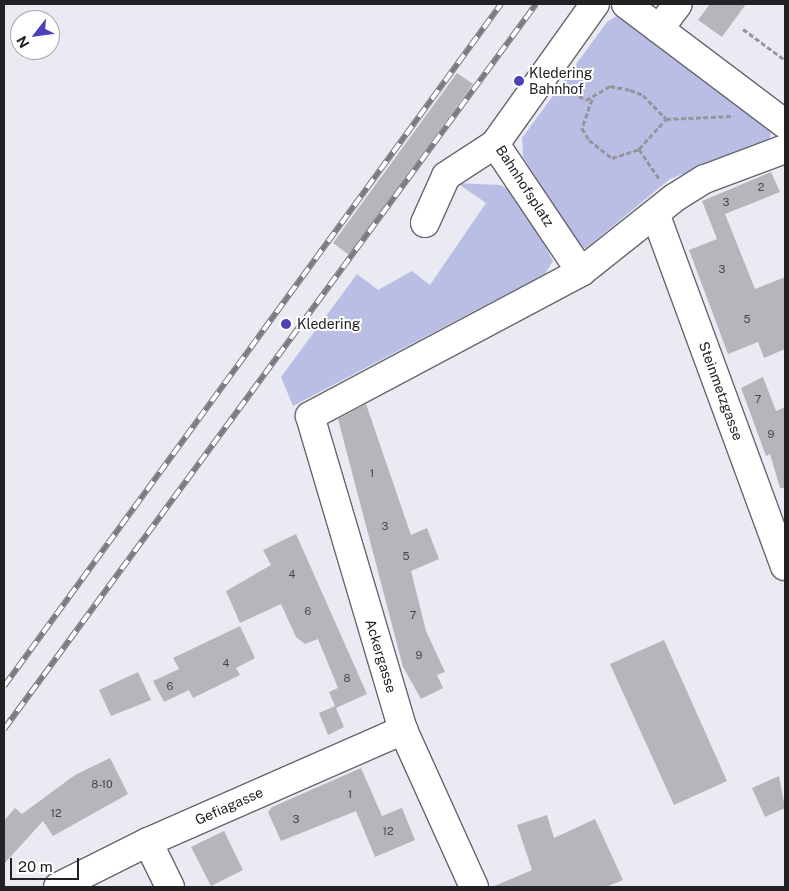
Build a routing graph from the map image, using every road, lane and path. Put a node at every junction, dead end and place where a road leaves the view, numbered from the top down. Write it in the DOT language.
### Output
graph roads {
  1 [pos="594,4"];
  2 [pos="626,4"];
  3 [pos="678,4"];
  4 [pos="660,29"];
  5 [pos="743,29"];
  6 [pos="785,60"];
  7 [pos="545,73"];
  8 [pos="593,99"];
  9 [pos="776,117"];
  10 [pos="666,120"];
  11 [pos="495,144"];
  12 [pos="639,149"];
  13 [pos="785,149"];
  14 [pos="665,207"];
  15 [pos="424,223"];
  16 [pos="581,272"];
  17 [pos="785,566"];
  18 [pos="403,730"];
  19 [pos="148,842"];
  20 [pos="58,887"];
  21 [pos="170,887"];
  22 [pos="474,887"];
  1 -- 7 [label="street, Bahnhofsplatz"];
  2 -- 4 [label="street"];
  3 -- 4 [label="street"];
  4 -- 9 [label="street"];
  5 -- 6 [label="path"];
  7 -- 8 [label="path"];
  7 -- 11 [label="street, Bahnhofsplatz"];
  8 -- 10 [label="path"];
  8 -- 12 [label="path"];
  9 -- 10 [label="path"];
  10 -- 12 [label="path"];
  11 -- 15 [label="street"];
  11 -- 16 [label="street, Bahnhofsplatz"];
  12 -- 14 [label="path"];
  13 -- 14 [label="street"];
  14 -- 16 [label="street"];
  14 -- 17 [label="street, Steinmetzgasse"];
  16 -- 18 [label="street, Ackergasse"];
  18 -- 19 [label="street, Gefiagasse"];
  18 -- 22 [label="street, Ackergasse"];
  19 -- 20 [label="street, Gefiagasse"];
  19 -- 21 [label="street"];
}
